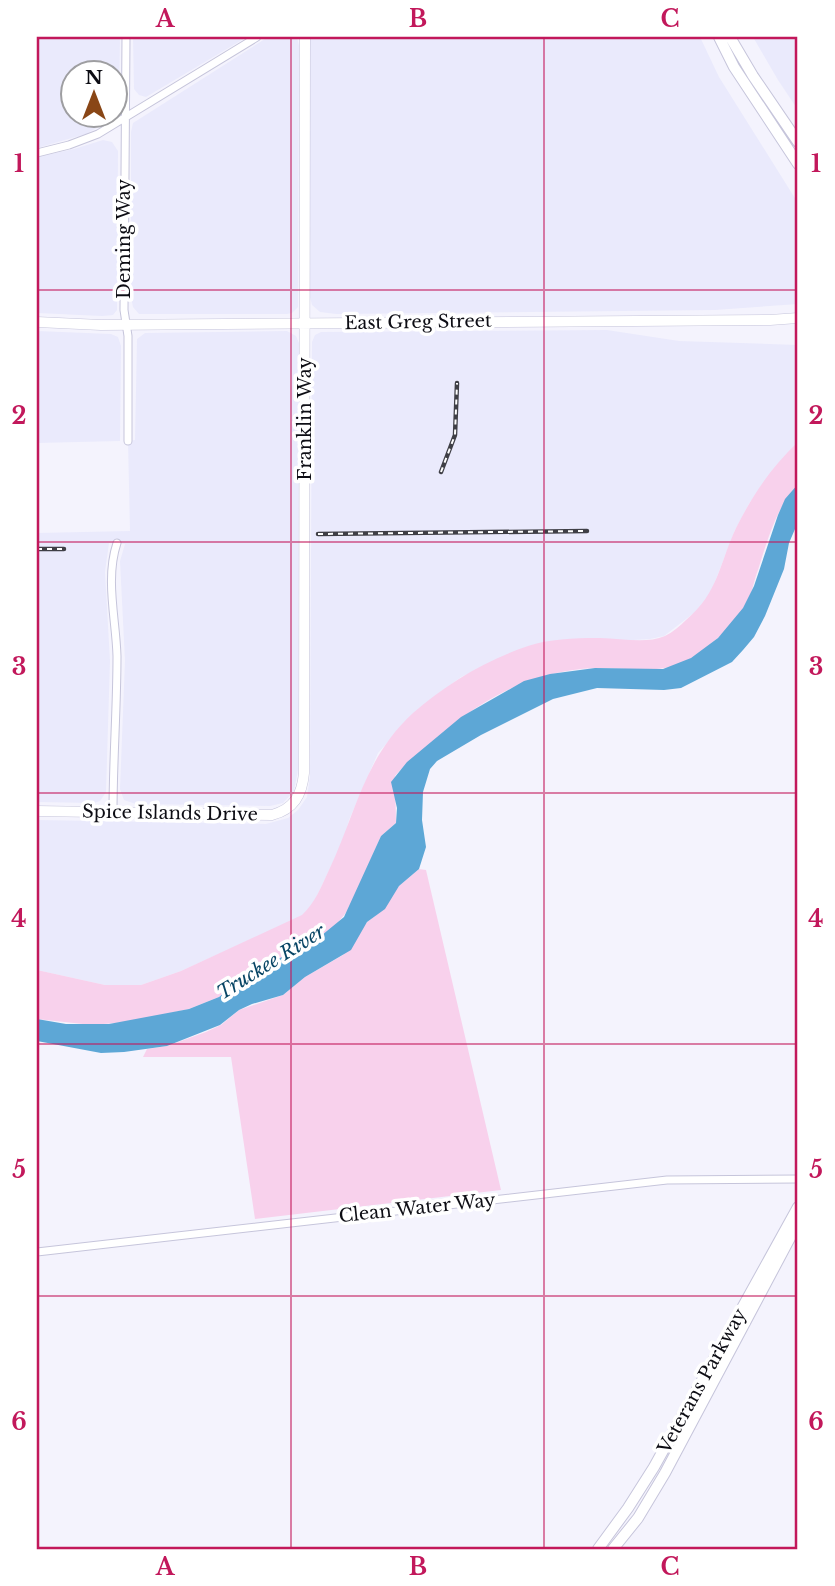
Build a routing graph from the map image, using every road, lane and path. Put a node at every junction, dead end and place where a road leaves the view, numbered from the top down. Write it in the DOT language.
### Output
graph roads {
  1 [pos="127,37"];
  2 [pos="257,37"];
  3 [pos="305,37"];
  4 [pos="719,37"];
  5 [pos="730,37"];
  6 [pos="126,60"];
  7 [pos="130,115"];
  8 [pos="103,130"];
  9 [pos="125,130"];
  10 [pos="798,142"];
  11 [pos="37,153"];
  12 [pos="798,164"];
  13 [pos="798,318"];
  14 [pos="37,322"];
  15 [pos="304,323"];
  16 [pos="126,324"];
  17 [pos="128,440"];
  18 [pos="117,543"];
  19 [pos="297,799"];
  20 [pos="37,811"];
  21 [pos="113,812"];
  22 [pos="798,1179"];
  23 [pos="798,1207"];
  24 [pos="798,1223"];
  25 [pos="37,1252"];
  26 [pos="598,1549"];
  27 [pos="613,1549"];
  1 -- 6 [label="street, Deming Way"];
  2 -- 7 [label="street"];
  3 -- 15 [label="street, Franklin Way"];
  4 -- 12 [label="main road"];
  5 -- 10 [label="main road"];
  8 -- 11 [label="street"];
  9 -- 16 [label="street, Deming Way"];
  13 -- 15 [label="street, East Greg Street"];
  14 -- 16 [label="street, East Greg Street"];
  15 -- 16 [label="street, East Greg Street"];
  15 -- 19 [label="street, Franklin Way"];
  16 -- 17 [label="street, Deming Way"];
  18 -- 21 [label="street"];
  19 -- 21 [label="street, Spice Islands Drive"];
  20 -- 21 [label="street, Spice Islands Drive"];
  22 -- 25 [label="street, Clean Water Way"];
  23 -- 26 [label="main road, Veterans Parkway"];
  24 -- 27 [label="main road, Veterans Parkway"];
}
